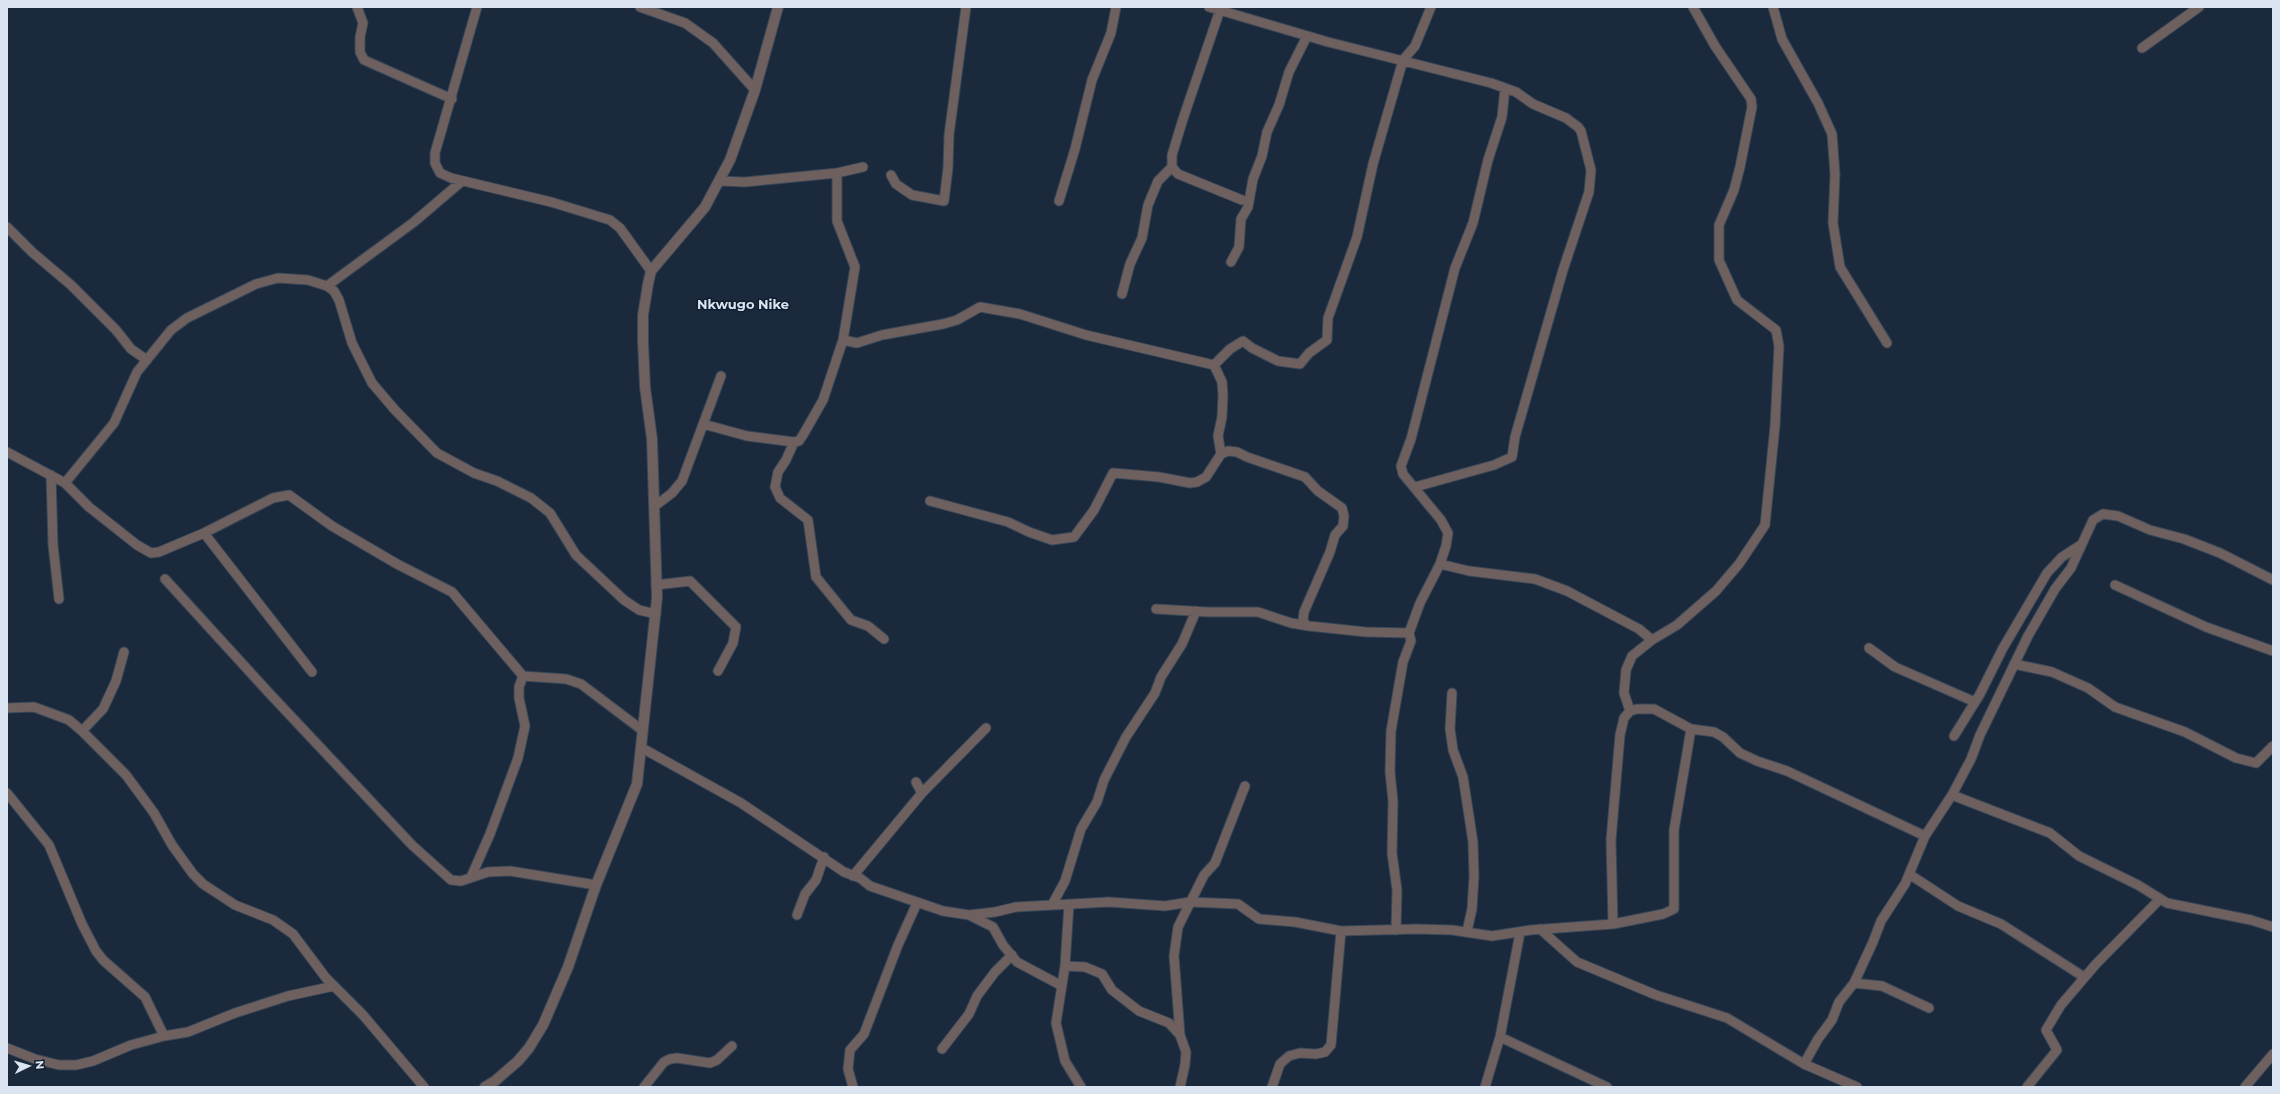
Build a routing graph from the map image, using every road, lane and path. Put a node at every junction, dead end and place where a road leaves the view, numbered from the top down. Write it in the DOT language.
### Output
graph roads {
  1 [pos="356,7"];
  2 [pos="477,7"];
  3 [pos="640,7"];
  4 [pos="778,7"];
  5 [pos="966,7"];
  6 [pos="1116,7"];
  7 [pos="1209,7"];
  8 [pos="1431,7"];
  9 [pos="1693,7"];
  10 [pos="1773,7"];
  11 [pos="2199,7"];
  12 [pos="1220,9"];
  13 [pos="1306,36"];
  14 [pos="2142,48"];
  15 [pos="1403,60"];
  16 [pos="1505,88"];
  17 [pos="755,90"];
  18 [pos="452,99"];
  19 [pos="863,166"];
  20 [pos="1172,167"];
  21 [pos="838,173"];
  22 [pos="892,175"];
  23 [pos="462,181"];
  24 [pos="720,181"];
  25 [pos="1242,200"];
  26 [pos="1058,201"];
  27 [pos="7,227"];
  28 [pos="1231,262"];
  29 [pos="651,271"];
  30 [pos="327,286"];
  31 [pos="1122,294"];
  32 [pos="843,340"];
  33 [pos="1888,343"];
  34 [pos="147,360"];
  35 [pos="1214,365"];
  36 [pos="721,376"];
  37 [pos="703,424"];
  38 [pos="794,442"];
  39 [pos="7,452"];
  40 [pos="1221,454"];
  41 [pos="51,475"];
  42 [pos="65,483"];
  43 [pos="1415,487"];
  44 [pos="930,501"];
  45 [pos="655,506"];
  46 [pos="204,532"];
  47 [pos="2082,544"];
  48 [pos="1440,564"];
  49 [pos="165,579"];
  50 [pos="2273,580"];
  51 [pos="656,585"];
  52 [pos="2115,585"];
  53 [pos="60,599"];
  54 [pos="1156,609"];
  55 [pos="1196,611"];
  56 [pos="656,614"];
  57 [pos="1306,625"];
  58 [pos="1409,633"];
  59 [pos="884,639"];
  60 [pos="1652,640"];
  61 [pos="1869,648"];
  62 [pos="2273,651"];
  63 [pos="124,652"];
  64 [pos="2014,664"];
  65 [pos="312,672"];
  66 [pos="718,672"];
  67 [pos="523,676"];
  68 [pos="1452,693"];
  69 [pos="1975,702"];
  70 [pos="7,708"];
  71 [pos="1630,711"];
  72 [pos="986,728"];
  73 [pos="1692,729"];
  74 [pos="642,730"];
  75 [pos="82,731"];
  76 [pos="1954,736"];
  77 [pos="2273,746"];
  78 [pos="642,748"];
  79 [pos="916,782"];
  80 [pos="1245,786"];
  81 [pos="7,793"];
  82 [pos="922,793"];
  83 [pos="1952,795"];
  84 [pos="11,806"];
  85 [pos="1925,836"];
  86 [pos="824,857"];
  87 [pos="1909,874"];
  88 [pos="853,876"];
  89 [pos="471,877"];
  90 [pos="596,885"];
  91 [pos="2159,900"];
  92 [pos="1190,902"];
  93 [pos="917,903"];
  94 [pos="1069,904"];
  95 [pos="1052,905"];
  96 [pos="797,915"];
  97 [pos="969,915"];
  98 [pos="1613,924"];
  99 [pos="2273,927"];
  100 [pos="1540,929"];
  101 [pos="1396,930"];
  102 [pos="1341,931"];
  103 [pos="1467,931"];
  104 [pos="1520,932"];
  105 [pos="1012,955"];
  106 [pos="1065,966"];
  107 [pos="2084,977"];
  108 [pos="1854,983"];
  109 [pos="334,986"];
  110 [pos="1062,986"];
  111 [pos="1929,1008"];
  112 [pos="1180,1034"];
  113 [pos="164,1036"];
  114 [pos="1500,1037"];
  115 [pos="732,1046"];
  116 [pos="7,1048"];
  117 [pos="942,1049"];
  118 [pos="2273,1054"];
  119 [pos="1804,1064"];
  120 [pos="424,1087"];
  121 [pos="485,1087"];
  122 [pos="644,1087"];
  123 [pos="853,1087"];
  124 [pos="1081,1087"];
  125 [pos="1180,1087"];
  126 [pos="1272,1087"];
  127 [pos="1484,1087"];
  128 [pos="1607,1087"];
  129 [pos="1857,1087"];
  130 [pos="2027,1087"];
  131 [pos="2245,1087"];
  1 -- 18 [label="street"];
  2 -- 18 [label="street"];
  3 -- 17 [label="street"];
  4 -- 17 [label="street"];
  5 -- 22 [label="street"];
  6 -- 26 [label="street"];
  7 -- 12 [label="street"];
  8 -- 15 [label="street"];
  9 -- 60 [label="street"];
  10 -- 33 [label="street"];
  11 -- 14 [label="street"];
  12 -- 13 [label="street"];
  12 -- 20 [label="street"];
  13 -- 15 [label="street"];
  13 -- 28 [label="street"];
  15 -- 16 [label="street"];
  15 -- 35 [label="street"];
  16 -- 43 [label="street"];
  16 -- 43 [label="street"];
  17 -- 24 [label="street"];
  18 -- 23 [label="street"];
  19 -- 21 [label="street"];
  20 -- 25 [label="street"];
  20 -- 31 [label="street"];
  21 -- 24 [label="street"];
  21 -- 32 [label="street"];
  23 -- 29 [label="street"];
  23 -- 30 [label="street"];
  24 -- 29 [label="street"];
  27 -- 34 [label="street"];
  29 -- 45 [label="street"];
  30 -- 34 [label="street"];
  30 -- 56 [label="street"];
  32 -- 35 [label="street"];
  32 -- 38 [label="street"];
  34 -- 42 [label="street"];
  35 -- 40 [label="street"];
  36 -- 37 [label="street"];
  37 -- 38 [label="street"];
  37 -- 45 [label="street"];
  38 -- 59 [label="street"];
  39 -- 41 [label="street"];
  40 -- 44 [label="street"];
  40 -- 57 [label="street"];
  41 -- 42 [label="street"];
  41 -- 53 [label="street"];
  42 -- 46 [label="street"];
  43 -- 48 [label="street"];
  45 -- 51 [label="street"];
  46 -- 65 [label="street"];
  46 -- 67 [label="street"];
  47 -- 50 [label="street"];
  47 -- 64 [label="street"];
  47 -- 69 [label="street"];
  48 -- 58 [label="street"];
  48 -- 60 [label="street"];
  49 -- 89 [label="street"];
  51 -- 56 [label="street"];
  51 -- 66 [label="street"];
  52 -- 62 [label="street"];
  54 -- 55 [label="street"];
  55 -- 57 [label="street"];
  55 -- 95 [label="street"];
  56 -- 74 [label="street"];
  57 -- 58 [label="street"];
  58 -- 101 [label="street"];
  60 -- 71 [label="street"];
  61 -- 69 [label="street"];
  63 -- 75 [label="street"];
  64 -- 77 [label="street"];
  64 -- 83 [label="street"];
  67 -- 74 [label="street"];
  67 -- 89 [label="street"];
  68 -- 103 [label="street"];
  69 -- 76 [label="street"];
  70 -- 75 [label="street"];
  71 -- 73 [label="street"];
  71 -- 98 [label="street"];
  72 -- 82 [label="street"];
  73 -- 85 [label="street"];
  73 -- 98 [label="street"];
  74 -- 78 [label="street"];
  75 -- 109 [label="street"];
  78 -- 86 [label="street"];
  78 -- 90 [label="street"];
  79 -- 82 [label="street"];
  80 -- 92 [label="street"];
  81 -- 84 [label="street"];
  82 -- 88 [label="street"];
  83 -- 85 [label="street"];
  83 -- 91 [label="street"];
  84 -- 113 [label="street"];
  85 -- 87 [label="street"];
  86 -- 88 [label="street"];
  86 -- 96 [label="street"];
  87 -- 107 [label="street"];
  87 -- 108 [label="street"];
  88 -- 93 [label="street"];
  89 -- 90 [label="street"];
  90 -- 121 [label="street"];
  91 -- 99 [label="street"];
  91 -- 107 [label="street"];
  92 -- 94 [label="street"];
  92 -- 102 [label="street"];
  92 -- 112 [label="street"];
  93 -- 97 [label="street"];
  93 -- 123 [label="street"];
  94 -- 95 [label="street"];
  94 -- 106 [label="street"];
  95 -- 97 [label="street"];
  97 -- 105 [label="street"];
  98 -- 100 [label="street"];
  100 -- 104 [label="street"];
  100 -- 119 [label="street"];
  101 -- 102 [label="street"];
  101 -- 103 [label="street"];
  102 -- 126 [label="street"];
  103 -- 104 [label="street"];
  104 -- 114 [label="street"];
  105 -- 110 [label="street"];
  105 -- 117 [label="street"];
  106 -- 110 [label="street"];
  106 -- 112 [label="street"];
  107 -- 130 [label="street"];
  108 -- 111 [label="street"];
  108 -- 119 [label="street"];
  109 -- 113 [label="street"];
  109 -- 120 [label="street"];
  110 -- 124 [label="street"];
  112 -- 125 [label="street"];
  113 -- 116 [label="street"];
  114 -- 127 [label="street"];
  114 -- 128 [label="street"];
  115 -- 122 [label="street"];
  118 -- 131 [label="street"];
  119 -- 129 [label="street"];
}
